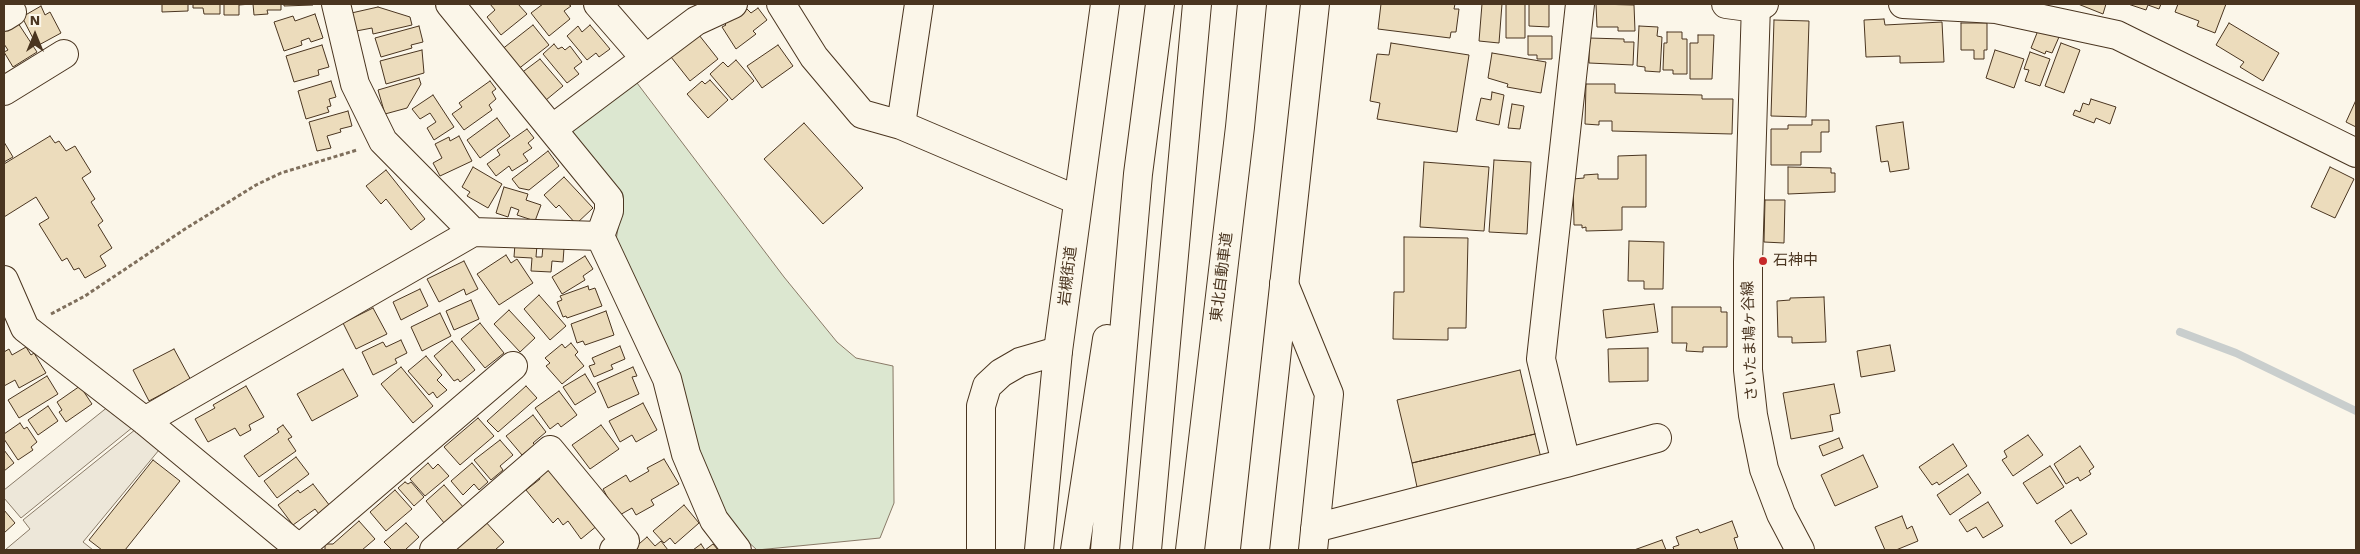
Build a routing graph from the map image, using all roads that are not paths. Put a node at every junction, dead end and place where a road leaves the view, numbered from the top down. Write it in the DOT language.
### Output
graph roads {
  1 [pos="336,4"];
  2 [pos="450,4"];
  3 [pos="598,4"];
  4 [pos="733,4"];
  5 [pos="781,4"];
  6 [pos="919,4"];
  7 [pos="1105,4"];
  8 [pos="1160,4"];
  9 [pos="1197,4"];
  10 [pos="1252,4"];
  11 [pos="1315,4"];
  12 [pos="1580,4"];
  13 [pos="1726,4"];
  14 [pos="1903,4"];
  15 [pos="1759,5"];
  16 [pos="1951,5"];
  17 [pos="64,54"];
  18 [pos="645,58"];
  19 [pos="4,91"];
  20 [pos="901,125"];
  21 [pos="552,128"];
  22 [pos="2356,153"];
  23 [pos="1138,174"];
  24 [pos="1077,200"];
  25 [pos="473,232"];
  26 [pos="600,236"];
  27 [pos="4,280"];
  28 [pos="1284,284"];
  29 [pos="14,334"];
  30 [pos="1058,351"];
  31 [pos="513,366"];
  32 [pos="145,421"];
  33 [pos="1657,438"];
  34 [pos="1566,463"];
  35 [pos="1314,539"];
  36 [pos="300,550"];
  37 [pos="434,550"];
  38 [pos="614,550"];
  39 [pos="738,550"];
  40 [pos="981,550"];
  41 [pos="1039,550"];
  42 [pos="1074,550"];
  43 [pos="1105,550"];
  44 [pos="1147,550"];
  45 [pos="1190,550"];
  46 [pos="1255,550"];
  47 [pos="1800,550"];
  1 -- 25 [label="main road"];
  2 -- 21 [label="main road"];
  3 -- 18 [label="main road"];
  4 -- 18 [label="main road"];
  5 -- 20 [label="main road"];
  6 -- 20 [label="main road"];
  7 -- 24 [label="main road, 岩槻街道"];
  8 -- 23 [label="main road"];
  9 -- 44 [label="main road"];
  10 -- 45 [label="main road, 東北自動車道"];
  11 -- 28 [label="main road"];
  12 -- 34 [label="main road"];
  13 -- 15 [label="main road"];
  14 -- 16 [label="main road"];
  15 -- 47 [label="main road, さいたま鳩ヶ谷線"];
  16 -- 22 [label="main road"];
  17 -- 19 [label="main road"];
  18 -- 21 [label="main road"];
  20 -- 24 [label="main road"];
  21 -- 26 [label="main road"];
  23 -- 42 [label="main road"];
  23 -- 43 [label="main road"];
  24 -- 30 [label="main road, 岩槻街道"];
  25 -- 26 [label="main road"];
  25 -- 32 [label="main road"];
  26 -- 39 [label="main road"];
  27 -- 29 [label="main road"];
  28 -- 35 [label="main road"];
  28 -- 46 [label="main road"];
  29 -- 32 [label="main road"];
  30 -- 40 [label="main road"];
  30 -- 41 [label="main road, 岩槻街道"];
  31 -- 36 [label="main road"];
  32 -- 36 [label="main road"];
  33 -- 34 [label="main road"];
  34 -- 35 [label="main road"];
  37 -- 38 [label="main road"];
}
